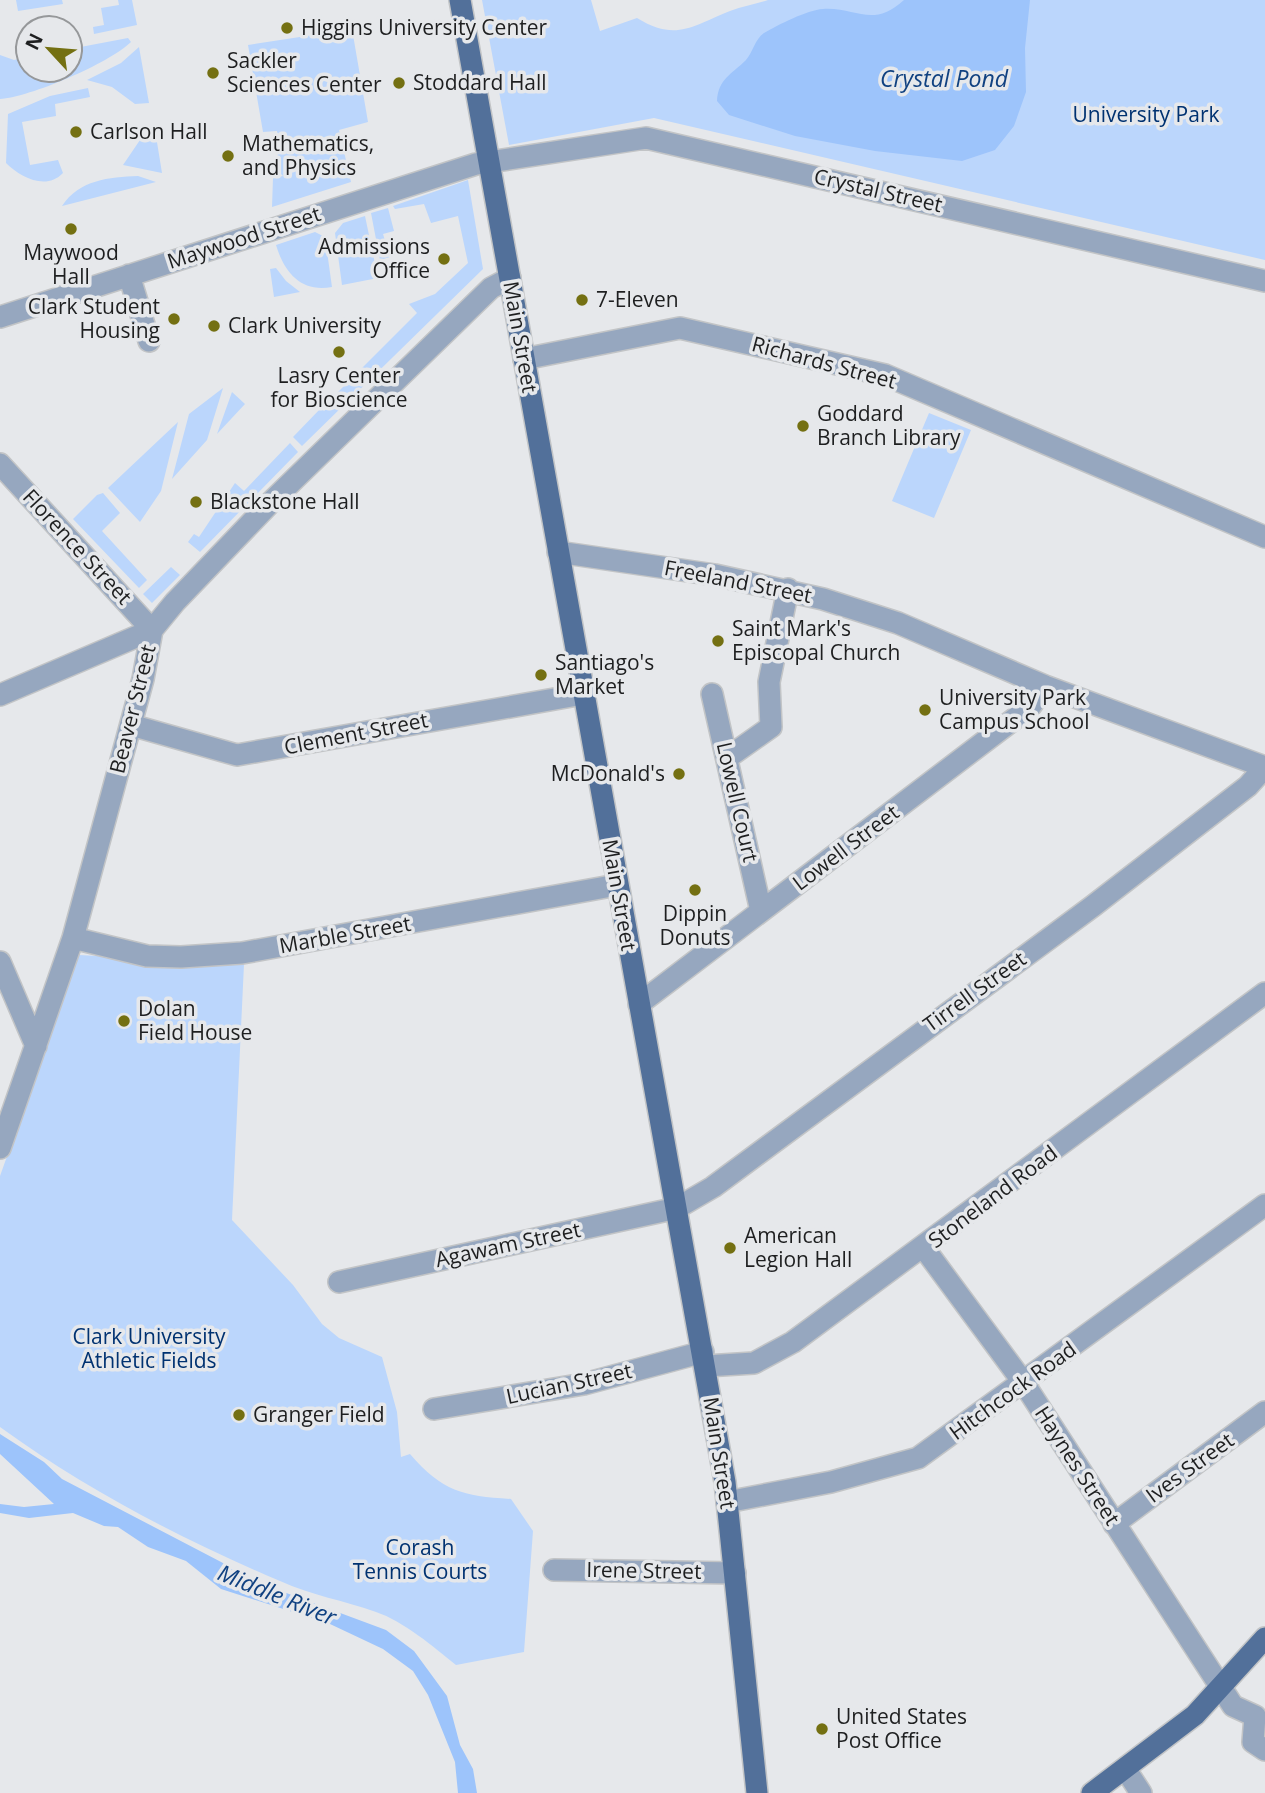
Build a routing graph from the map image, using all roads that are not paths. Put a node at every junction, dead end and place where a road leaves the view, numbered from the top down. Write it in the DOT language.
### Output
graph roads {
  1 [pos="460,0"];
  2 [pos="489,162"];
  3 [pos="129,275"];
  4 [pos="510,278"];
  5 [pos="1265,281"];
  6 [pos="0,317"];
  7 [pos="149,341"];
  8 [pos="524,359"];
  9 [pos="0,464"];
  10 [pos="1265,537"];
  11 [pos="558,552"];
  12 [pos="788,589"];
  13 [pos="152,630"];
  14 [pos="1045,685"];
  15 [pos="583,694"];
  16 [pos="712,694"];
  17 [pos="0,695"];
  18 [pos="131,725"];
  19 [pos="727,758"];
  20 [pos="1265,767"];
  21 [pos="617,886"];
  22 [pos="761,911"];
  23 [pos="73,938"];
  24 [pos="0,962"];
  25 [pos="1265,993"];
  26 [pos="639,1004"];
  27 [pos="36,1046"];
  28 [pos="0,1148"];
  29 [pos="1265,1205"];
  30 [pos="677,1208"];
  31 [pos="924,1248"];
  32 [pos="339,1282"];
  33 [pos="704,1359"];
  34 [pos="1023,1382"];
  35 [pos="434,1409"];
  36 [pos="1265,1412"];
  37 [pos="727,1502"];
  38 [pos="1114,1524"];
  39 [pos="554,1570"];
  40 [pos="735,1573"];
  41 [pos="1265,1638"];
  42 [pos="1222,1688"];
  43 [pos="1265,1751"];
  44 [pos="1126,1770"];
  45 [pos="757,1793"];
  46 [pos="1092,1793"];
  47 [pos="1141,1793"];
  1 -- 2 [label="main road, Main Street"];
  2 -- 3 [label="street, Maywood Street"];
  2 -- 4 [label="main road, Main Street"];
  2 -- 5 [label="street, Crystal Street"];
  3 -- 6 [label="street, Maywood Street"];
  3 -- 7 [label="street"];
  4 -- 8 [label="main road, Main Street"];
  4 -- 13 [label="street, Beaver Street"];
  8 -- 10 [label="street, Richards Street"];
  8 -- 11 [label="main road, Main Street"];
  9 -- 13 [label="street, Florence Street"];
  11 -- 12 [label="street, Freeland Street"];
  11 -- 15 [label="main road, Main Street"];
  12 -- 14 [label="street, Freeland Street"];
  12 -- 19 [label="street"];
  13 -- 17 [label="street"];
  13 -- 18 [label="street, Beaver Street"];
  14 -- 20 [label="street, Freeland Street"];
  14 -- 22 [label="street, Lowell Street"];
  15 -- 18 [label="street, Clement Street"];
  15 -- 21 [label="main road, Main Street"];
  16 -- 19 [label="street, Lowell Court"];
  18 -- 23 [label="street, Beaver Street"];
  19 -- 22 [label="street, Lowell Court"];
  20 -- 30 [label="street, Tirrell Street"];
  21 -- 23 [label="street, Marble Street"];
  21 -- 26 [label="main road, Main Street"];
  22 -- 26 [label="street, Lowell Street"];
  23 -- 27 [label="street, Beaver Street"];
  24 -- 27 [label="street"];
  25 -- 31 [label="street, Stoneland Road"];
  26 -- 30 [label="main road, Main Street"];
  27 -- 28 [label="street, Beaver Street"];
  29 -- 34 [label="street, Hitchcock Road"];
  30 -- 32 [label="street, Agawam Street"];
  30 -- 33 [label="main road, Main Street"];
  31 -- 33 [label="street, Stoneland Road"];
  31 -- 34 [label="street, Haynes Street"];
  33 -- 35 [label="street, Lucian Street"];
  33 -- 37 [label="main road, Main Street"];
  34 -- 37 [label="street, Hitchcock Road"];
  34 -- 38 [label="street, Haynes Street"];
  36 -- 38 [label="street, Ives Street"];
  37 -- 40 [label="main road, Main Street"];
  38 -- 42 [label="street, Haynes Street"];
  39 -- 40 [label="street, Irene Street"];
  40 -- 45 [label="main road, Main Street"];
  41 -- 42 [label="main road"];
  42 -- 43 [label="street, Haynes Street"];
  42 -- 44 [label="main road"];
  44 -- 46 [label="main road"];
  44 -- 47 [label="street"];
}
